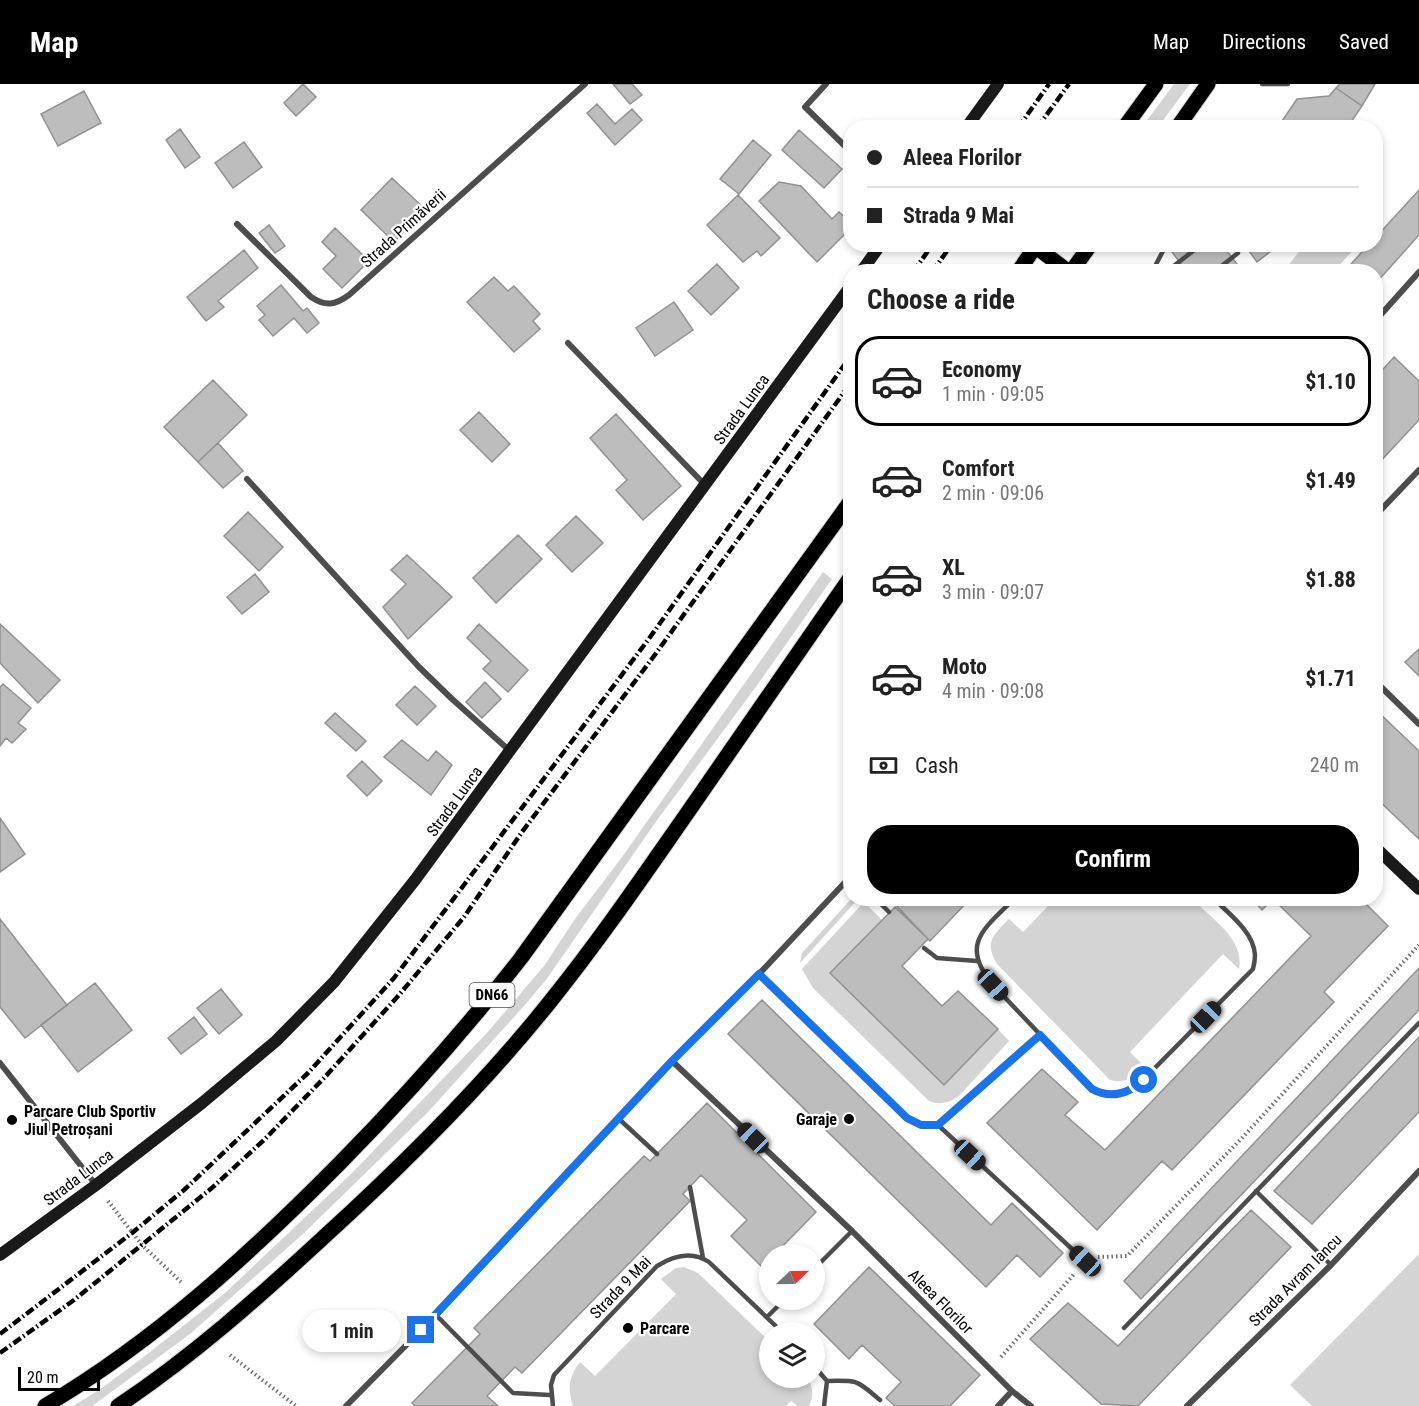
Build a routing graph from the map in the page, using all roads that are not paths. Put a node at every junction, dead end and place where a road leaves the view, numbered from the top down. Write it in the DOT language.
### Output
graph roads {
  1 [pos="572,84"];
  2 [pos="585,84"];
  3 [pos="826,84"];
  4 [pos="998,84"];
  5 [pos="1156,84"];
  6 [pos="1208,84"];
  7 [pos="1262,84"];
  8 [pos="1288,84"];
  9 [pos="578,90"];
  10 [pos="972,120"];
  11 [pos="1130,120"];
  12 [pos="1183,120"];
  13 [pos="843,144"];
  14 [pos="237,224"];
  15 [pos="1044,252"];
  16 [pos="1192,252"];
  17 [pos="1238,253"];
  18 [pos="1060,264"];
  19 [pos="1176,264"];
  20 [pos="1224,264"];
  21 [pos="1419,272"];
  22 [pos="843,297"];
  23 [pos="1383,312"];
  24 [pos="568,343"];
  25 [pos="1419,470"];
  26 [pos="248,479"];
  27 [pos="706,486"];
  28 [pos="1383,508"];
  29 [pos="843,511"];
  30 [pos="843,588"];
  31 [pos="1383,689"];
  32 [pos="1419,724"];
  33 [pos="510,751"];
  34 [pos="1383,855"];
  35 [pos="843,884"];
  36 [pos="1419,889"];
  37 [pos="883,906"];
  38 [pos="1007,906"];
  39 [pos="1222,906"];
  40 [pos="889,912"];
  41 [pos="924,948"];
  42 [pos="977,961"];
  43 [pos="759,974"];
  44 [pos="1419,1023"];
  45 [pos="1040,1035"];
  46 [pos="672,1061"];
  47 [pos="0,1063"];
  48 [pos="619,1119"];
  49 [pos="938,1125"];
  50 [pos="657,1154"];
  51 [pos="1419,1171"];
  52 [pos="96,1185"];
  53 [pos="690,1187"];
  54 [pos="1256,1191"];
  55 [pos="852,1231"];
  56 [pos="0,1255"];
  57 [pos="703,1258"];
  58 [pos="825,1258"];
  59 [pos="1085,1261"];
  60 [pos="1330,1265"];
  61 [pos="774,1310"];
  62 [pos="436,1315"];
  63 [pos="767,1317"];
  64 [pos="772,1322"];
  65 [pos="1124,1328"];
  66 [pos="825,1379"];
  67 [pos="827,1381"];
  68 [pos="1012,1391"];
  69 [pos="550,1395"];
  70 [pos="880,1400"];
  71 [pos="45,1406"];
  72 [pos="118,1406"];
  73 [pos="346,1406"];
  74 [pos="553,1406"];
  75 [pos="824,1406"];
  76 [pos="998,1406"];
  77 [pos="1031,1406"];
  78 [pos="1187,1406"];
  1 -- 9 [label="street"];
  2 -- 9 [label="street, Strada Primăverii"];
  3 -- 13 [label="street"];
  4 -- 10 [label="main road"];
  5 -- 11 [label="main road"];
  6 -- 12 [label="main road"];
  7 -- 8 [label="lane"];
  9 -- 14 [label="street, Strada Primăverii"];
  15 -- 18 [label="main road"];
  16 -- 19 [label="lane"];
  17 -- 20 [label="lane"];
  21 -- 23 [label="street"];
  22 -- 27 [label="main road, Strada Lunca"];
  24 -- 27 [label="street"];
  25 -- 28 [label="street"];
  26 -- 33 [label="street"];
  27 -- 33 [label="main road, Strada Lunca"];
  29 -- 71 [label="main road, DN66"];
  30 -- 72 [label="main road, DN66"];
  31 -- 32 [label="street"];
  33 -- 52 [label="main road, Strada Lunca"];
  34 -- 36 [label="main road"];
  35 -- 43 [label="street"];
  37 -- 40 [label="lane"];
  38 -- 42 [label="lane"];
  39 -- 45 [label="lane"];
  41 -- 42 [label="lane"];
  42 -- 45 [label="lane"];
  43 -- 46 [label="street"];
  43 -- 49 [label="lane"];
  44 -- 54 [label="lane"];
  45 -- 49 [label="lane"];
  46 -- 48 [label="street"];
  46 -- 55 [label="street"];
  47 -- 52 [label="street"];
  48 -- 50 [label="lane"];
  48 -- 62 [label="street"];
  49 -- 59 [label="lane"];
  51 -- 60 [label="street, Strada Avram Iancu"];
  52 -- 56 [label="main road, Strada Lunca"];
  53 -- 57 [label="lane"];
  54 -- 60 [label="lane"];
  54 -- 65 [label="lane"];
  55 -- 58 [label="lane"];
  55 -- 68 [label="street, Aleea Florilor"];
  57 -- 63 [label="lane"];
  57 -- 69 [label="lane, Strada 9 Mai"];
  60 -- 78 [label="street, Strada Avram Iancu"];
  61 -- 63 [label="lane"];
  62 -- 69 [label="lane"];
  62 -- 73 [label="street"];
  63 -- 64 [label="lane"];
  66 -- 67 [label="lane"];
  67 -- 70 [label="lane"];
  67 -- 75 [label="lane"];
  68 -- 76 [label="street"];
  68 -- 77 [label="street, Aleea Florilor"];
  69 -- 74 [label="lane"];
}
